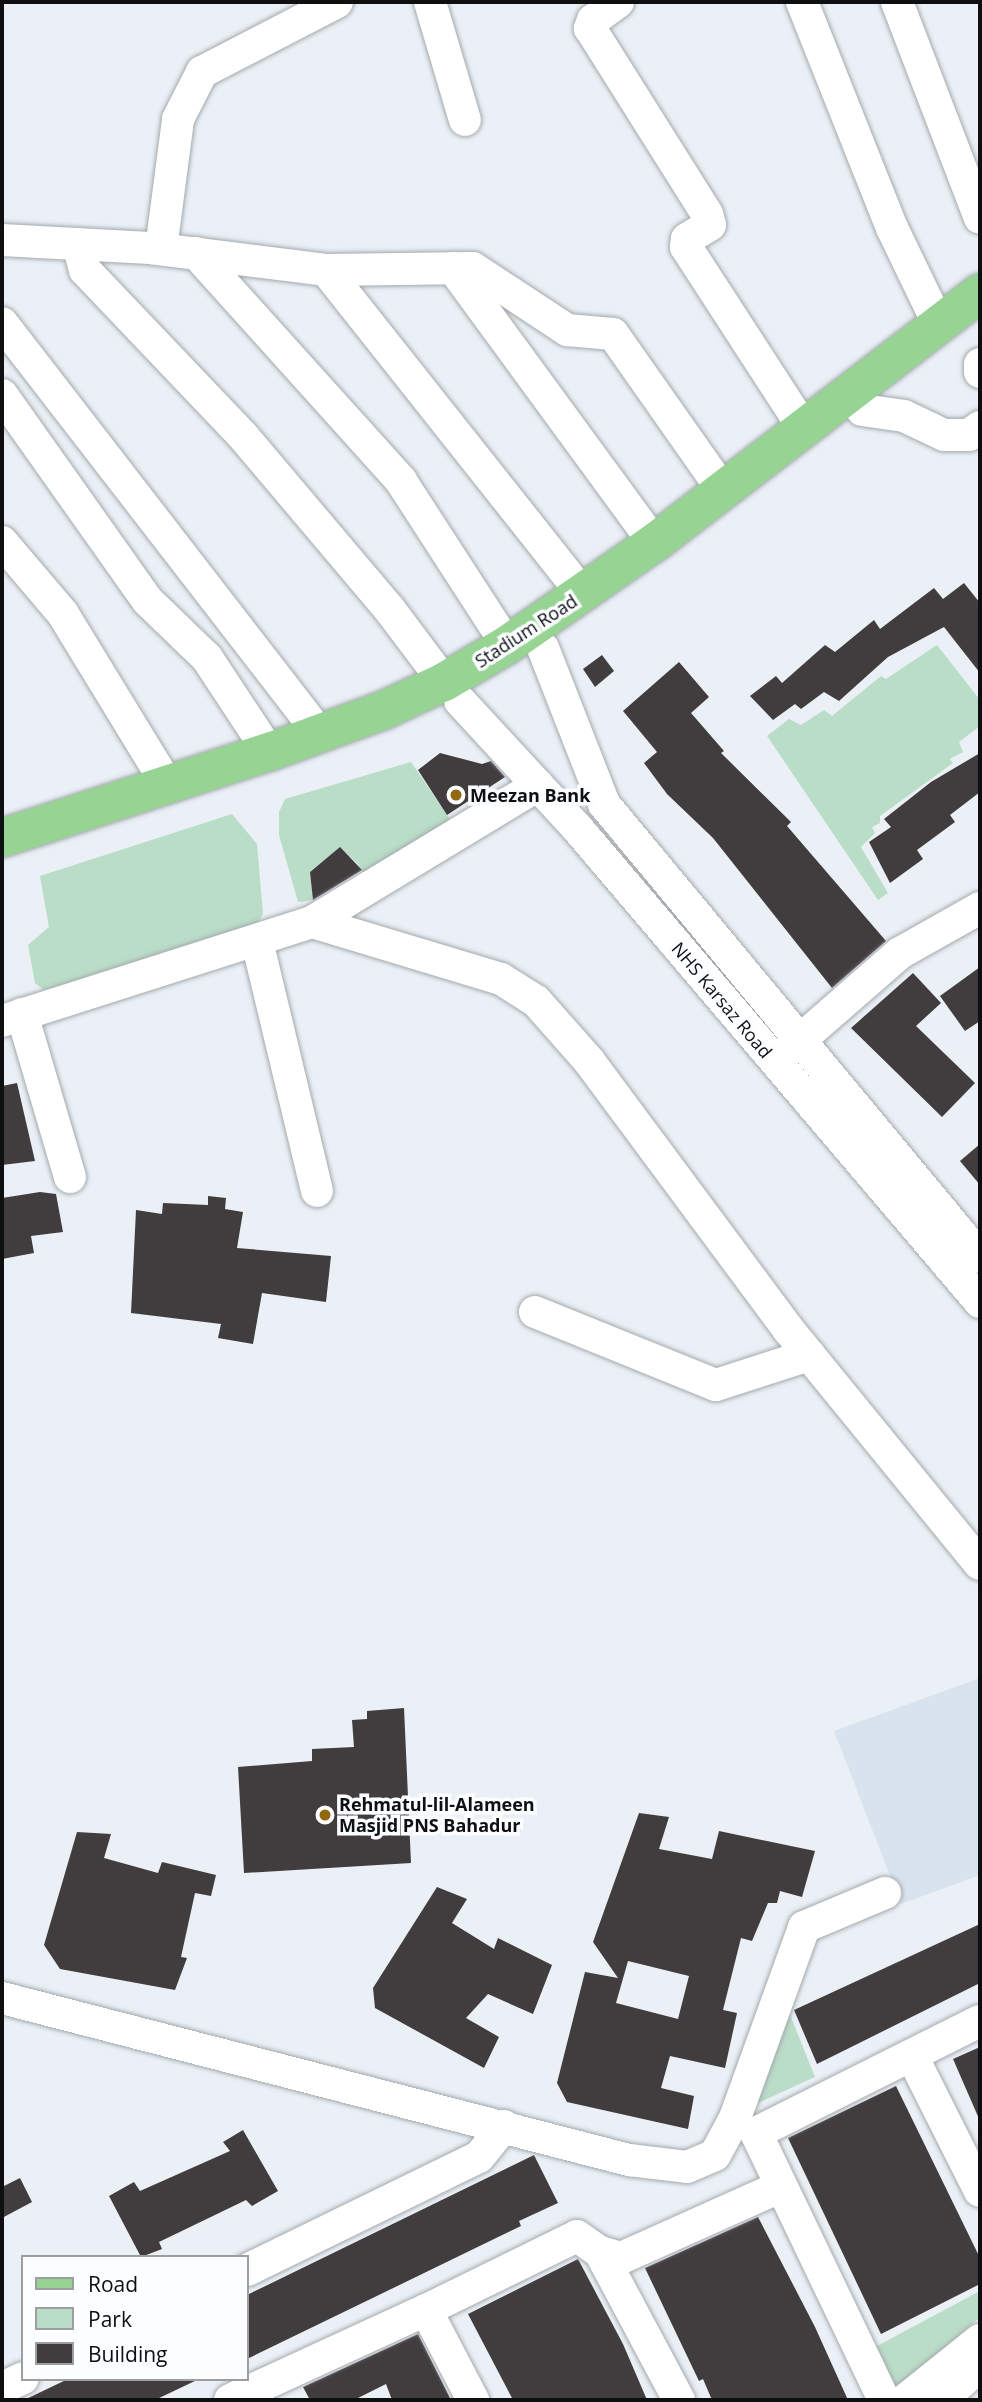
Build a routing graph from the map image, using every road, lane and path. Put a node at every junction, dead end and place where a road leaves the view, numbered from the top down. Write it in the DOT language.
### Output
graph roads {
  1 [pos="337,2"];
  2 [pos="430,2"];
  3 [pos="618,2"];
  4 [pos="802,2"];
  5 [pos="897,2"];
  6 [pos="465,120"];
  7 [pos="980,218"];
  8 [pos="2,240"];
  9 [pos="78,244"];
  10 [pos="161,249"];
  11 [pos="196,253"];
  12 [pos="453,268"];
  13 [pos="326,270"];
  14 [pos="980,293"];
  15 [pos="2,323"];
  16 [pos="938,323"];
  17 [pos="980,325"];
  18 [pos="980,364"];
  19 [pos="980,372"];
  20 [pos="2,395"];
  21 [pos="862,411"];
  22 [pos="803,427"];
  23 [pos="979,432"];
  24 [pos="722,489"];
  25 [pos="2,541"];
  26 [pos="654,543"];
  27 [pos="583,594"];
  28 [pos="525,647"];
  29 [pos="452,691"];
  30 [pos="319,733"];
  31 [pos="269,752"];
  32 [pos="538,785"];
  33 [pos="168,786"];
  34 [pos="604,804"];
  35 [pos="578,829"];
  36 [pos="2,838"];
  37 [pos="2,858"];
  38 [pos="980,908"];
  39 [pos="312,922"];
  40 [pos="257,941"];
  41 [pos="12,1018"];
  42 [pos="799,1042"];
  43 [pos="775,1062"];
  44 [pos="69,1177"];
  45 [pos="317,1191"];
  46 [pos="980,1257"];
  47 [pos="980,1302"];
  48 [pos="536,1312"];
  49 [pos="808,1354"];
  50 [pos="980,1564"];
  51 [pos="886,1893"];
  52 [pos="2,1998"];
  53 [pos="980,2021"];
  54 [pos="912,2056"];
  55 [pos="504,2126"];
  56 [pos="779,2187"];
  57 [pos="980,2191"];
  58 [pos="600,2252"];
  59 [pos="248,2270"];
  60 [pos="426,2310"];
  61 [pos="980,2340"];
  62 [pos="980,2366"];
  63 [pos="21,2379"];
  64 [pos="2,2388"];
  65 [pos="274,2391"];
  66 [pos="230,2400"];
  67 [pos="473,2400"];
  68 [pos="679,2400"];
  69 [pos="884,2400"];
  70 [pos="905,2400"];
  71 [pos="941,2400"];
  1 -- 10 [label="street"];
  2 -- 6 [label="street"];
  3 -- 22 [label="street"];
  4 -- 16 [label="street"];
  5 -- 7 [label="street"];
  8 -- 9 [label="street"];
  9 -- 10 [label="street"];
  9 -- 29 [label="street, NHS Karsaz Road"];
  10 -- 11 [label="street"];
  11 -- 13 [label="street"];
  11 -- 28 [label="street"];
  12 -- 13 [label="street"];
  12 -- 24 [label="street"];
  12 -- 26 [label="street"];
  13 -- 27 [label="street"];
  14 -- 16 [label="main road, Stadium Road"];
  15 -- 30 [label="street"];
  16 -- 22 [label="main road, Stadium Road"];
  17 -- 21 [label="main road, Stadium Road"];
  18 -- 19 [label="street"];
  20 -- 31 [label="street"];
  21 -- 23 [label="street"];
  21 -- 28 [label="main road, Stadium Road"];
  22 -- 24 [label="main road, Stadium Road"];
  24 -- 26 [label="main road, Stadium Road"];
  25 -- 33 [label="street"];
  26 -- 27 [label="main road, Stadium Road"];
  27 -- 28 [label="main road, Stadium Road"];
  28 -- 29 [label="main road, Stadium Road"];
  28 -- 34 [label="street"];
  29 -- 30 [label="main road, Stadium Road"];
  29 -- 32 [label="street, NHS Karsaz Road"];
  29 -- 37 [label="main road, Stadium Road"];
  30 -- 31 [label="main road, Stadium Road"];
  31 -- 33 [label="main road, Stadium Road"];
  32 -- 35 [label="street, NHS Karsaz Road"];
  32 -- 39 [label="street"];
  33 -- 36 [label="main road, Stadium Road"];
  34 -- 35 [label="street"];
  34 -- 42 [label="street"];
  35 -- 43 [label="street, NHS Karsaz Road"];
  38 -- 42 [label="street"];
  39 -- 40 [label="street"];
  39 -- 49 [label="street"];
  40 -- 41 [label="street"];
  40 -- 45 [label="street"];
  41 -- 44 [label="street"];
  42 -- 43 [label="street"];
  42 -- 46 [label="street"];
  43 -- 47 [label="street, NHS Karsaz Road"];
  48 -- 49 [label="street"];
  49 -- 50 [label="street"];
  51 -- 55 [label="street"];
  52 -- 55 [label="street"];
  53 -- 54 [label="street"];
  54 -- 56 [label="street"];
  54 -- 57 [label="street"];
  55 -- 59 [label="street"];
  56 -- 58 [label="street"];
  56 -- 69 [label="street"];
  58 -- 60 [label="street"];
  58 -- 68 [label="street"];
  60 -- 65 [label="street"];
  60 -- 67 [label="street"];
  61 -- 70 [label="street"];
  62 -- 71 [label="street"];
  63 -- 64 [label="street"];
  65 -- 66 [label="street"];
}
